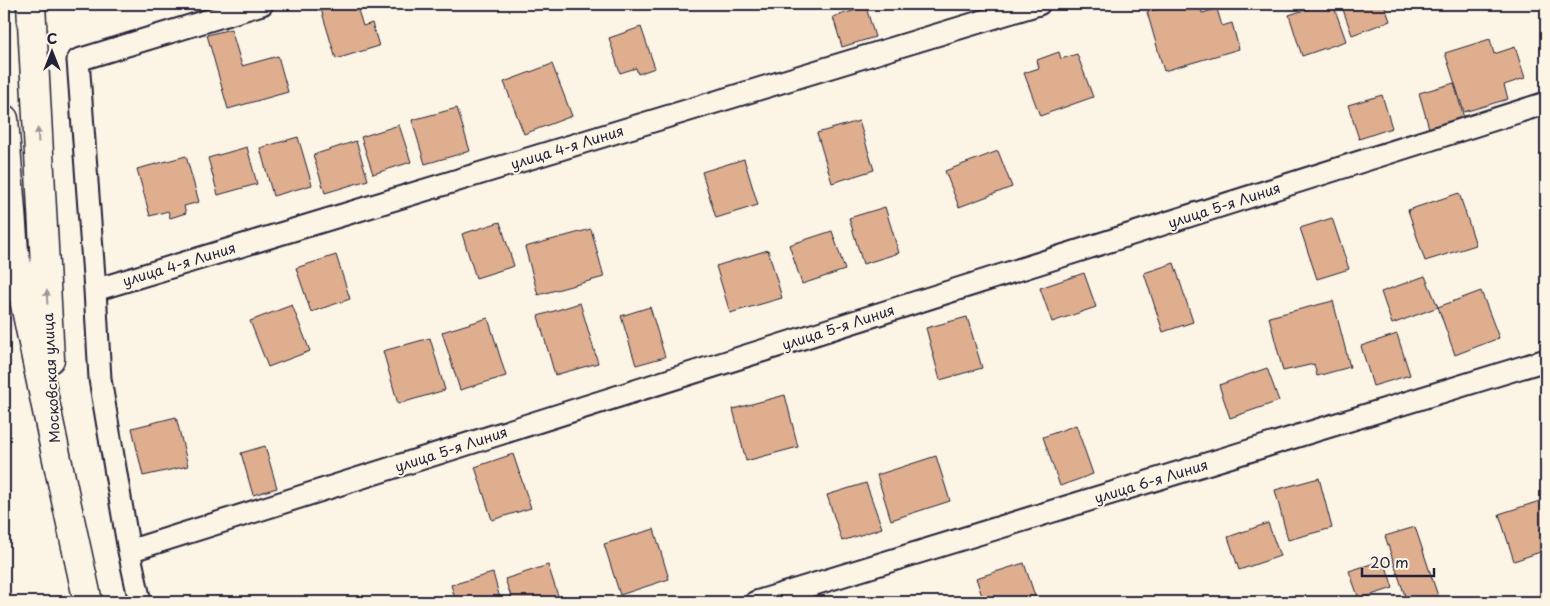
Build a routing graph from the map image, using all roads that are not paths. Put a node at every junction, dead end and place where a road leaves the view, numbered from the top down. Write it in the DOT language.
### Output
graph roads {
  1 [pos="31,4"];
  2 [pos="262,4"];
  3 [pos="1039,4"];
  4 [pos="1546,103"];
  5 [pos="4,119"];
  6 [pos="95,290"];
  7 [pos="1546,360"];
  8 [pos="54,450"];
  9 [pos="129,551"];
  10 [pos="88,602"];
  11 [pos="140,602"];
  12 [pos="756,602"];
  8 -- 1 [label="highway, Московская улица, one-way"];
  2 -- 6 [label="street"];
  3 -- 6 [label="street, улица 4-я Линия"];
  4 -- 9 [label="street, улица 5-я Линия"];
  5 -- 8 [label="highway, Московская улица"];
  6 -- 9 [label="street"];
  7 -- 12 [label="street, улица 6-я Линия"];
  8 -- 10 [label="highway"];
  9 -- 11 [label="street"];
}
